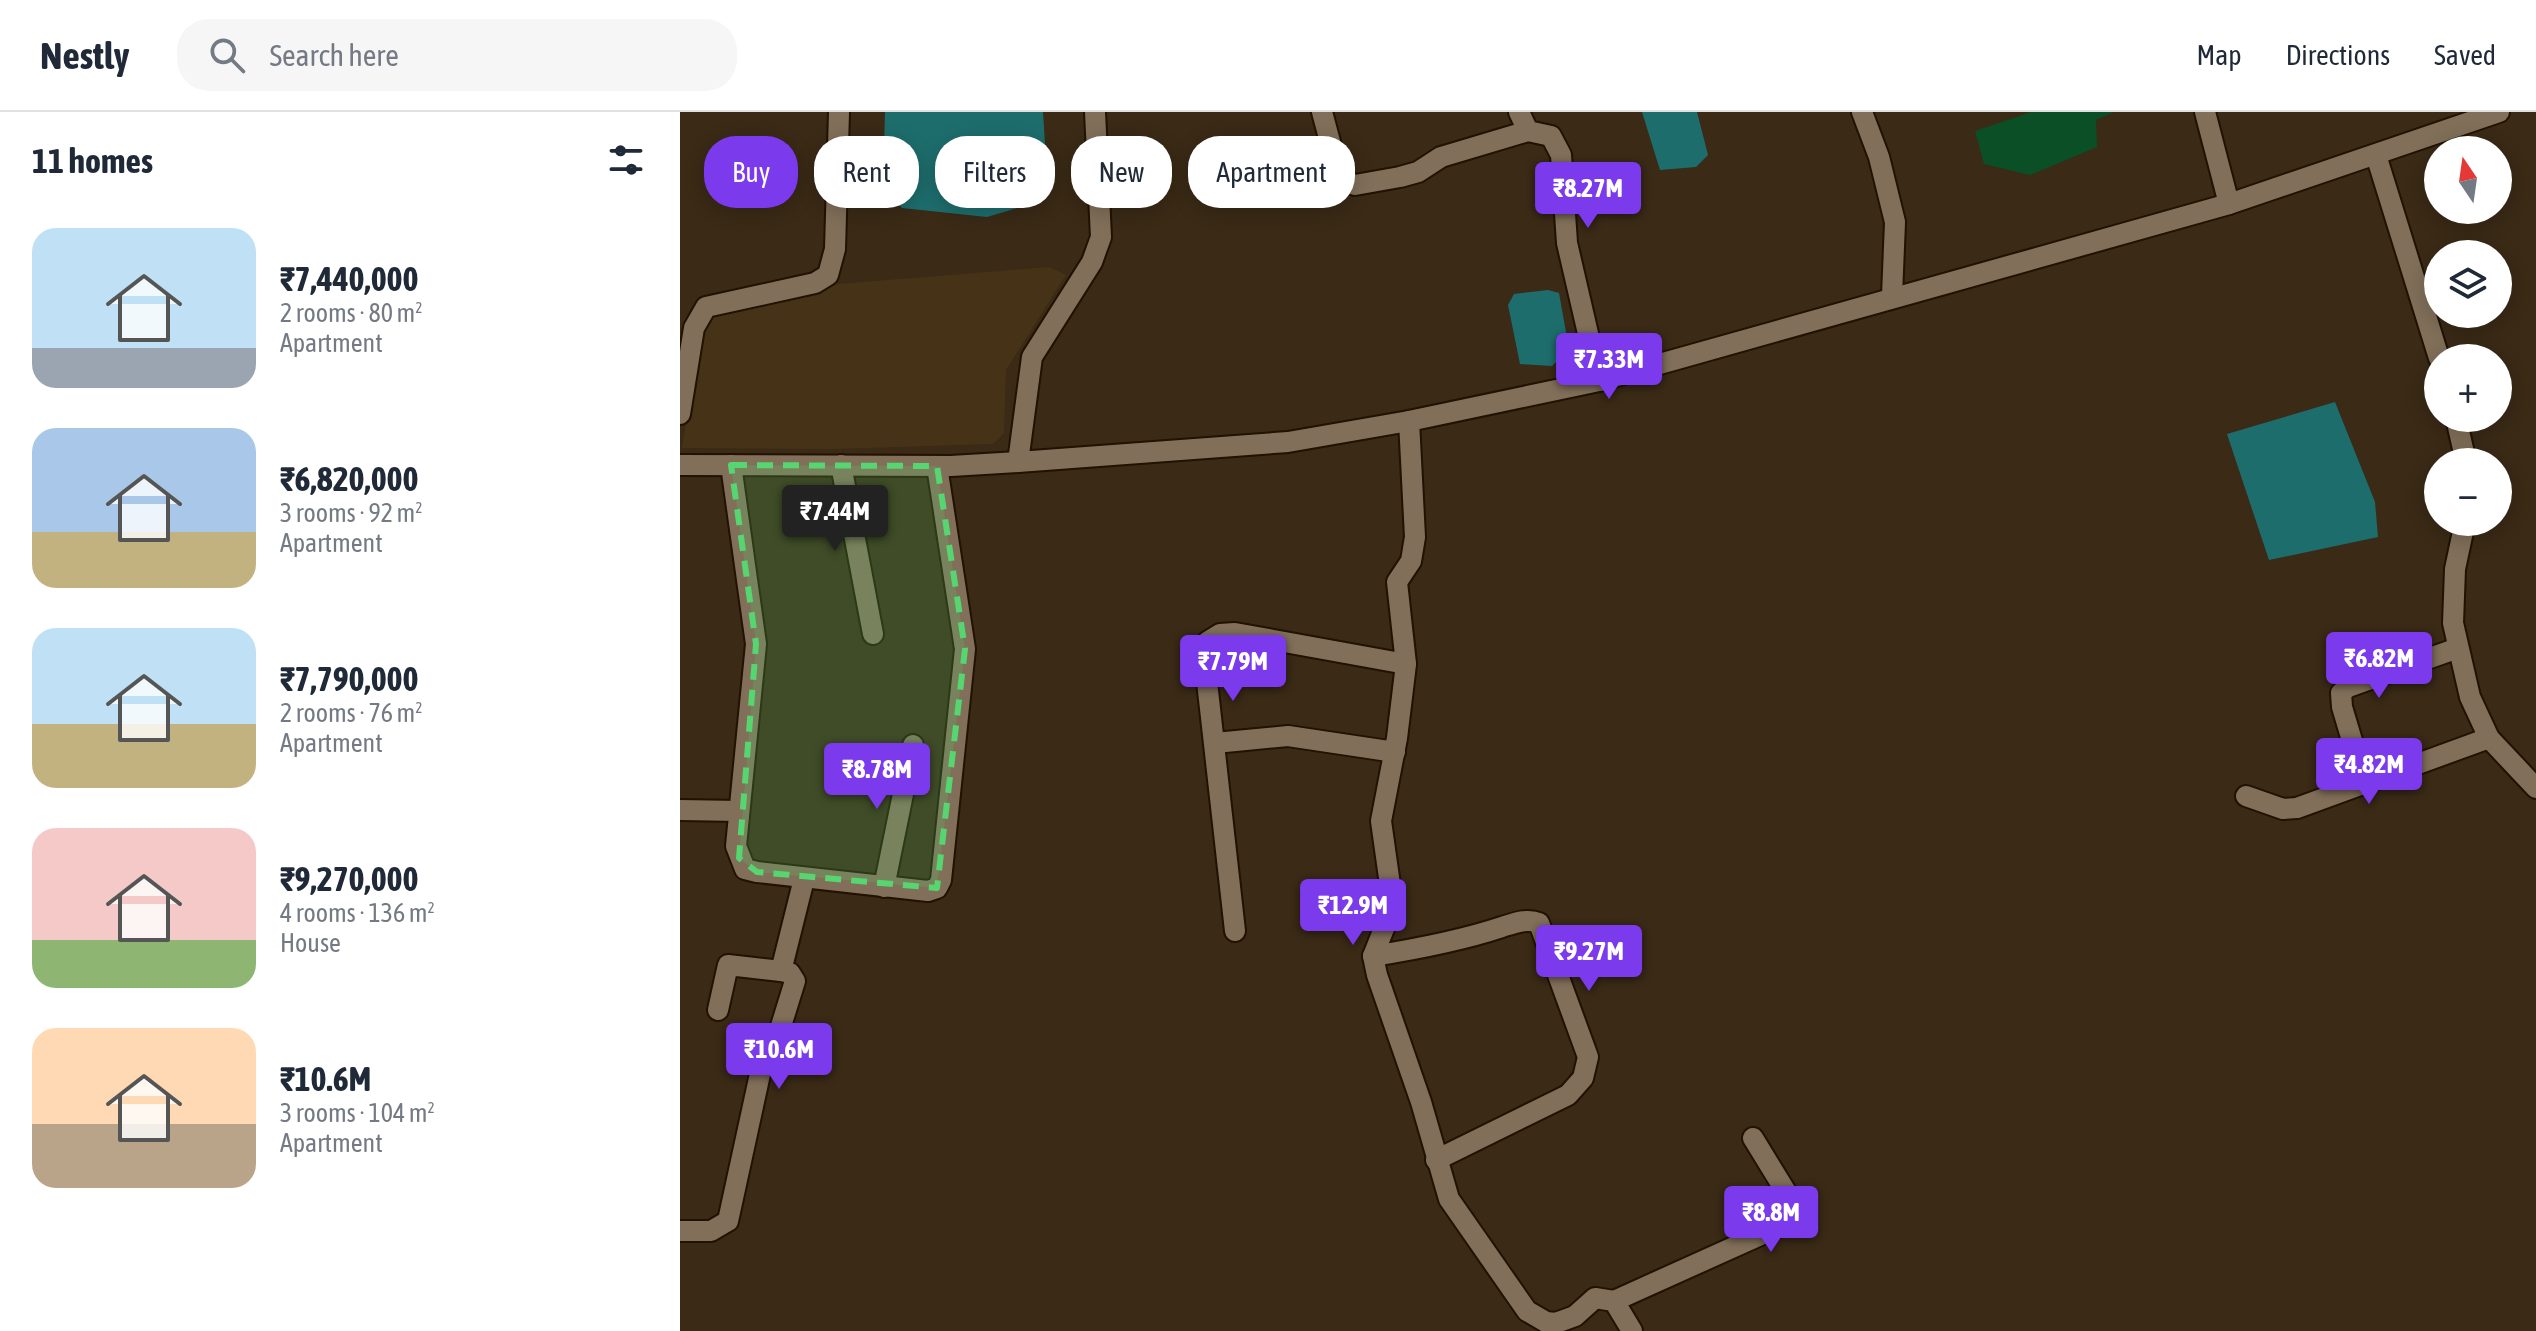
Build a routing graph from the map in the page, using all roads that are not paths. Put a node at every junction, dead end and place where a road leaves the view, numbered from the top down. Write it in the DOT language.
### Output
graph roads {
  1 [pos="839,112"];
  2 [pos="1095,112"];
  3 [pos="1322,112"];
  4 [pos="1862,112"];
  5 [pos="2205,112"];
  6 [pos="2499,112"];
  7 [pos="2454,119"];
  8 [pos="1524,121"];
  9 [pos="2376,155"];
  10 [pos="2229,204"];
  11 [pos="1892,296"];
  12 [pos="2435,344"];
  13 [pos="1599,381"];
  14 [pos="680,414"];
  15 [pos="1409,421"];
  16 [pos="1018,462"];
  17 [pos="680,465"];
  18 [pos="731,465"];
  19 [pos="841,465"];
  20 [pos="937,466"];
  21 [pos="2462,536"];
  22 [pos="873,634"];
  23 [pos="2458,648"];
  24 [pos="1406,664"];
  25 [pos="2489,738"];
  26 [pos="1215,743"];
  27 [pos="913,745"];
  28 [pos="1395,752"];
  29 [pos="2365,784"];
  30 [pos="2536,788"];
  31 [pos="2246,796"];
  32 [pos="680,810"];
  33 [pos="739,811"];
  34 [pos="804,879"];
  35 [pos="884,887"];
  36 [pos="1235,931"];
  37 [pos="1373,956"];
  38 [pos="781,971"];
  39 [pos="718,1010"];
  40 [pos="1753,1138"];
  41 [pos="1436,1160"];
  42 [pos="680,1231"];
  43 [pos="1614,1301"];
  44 [pos="1539,1327"];
  45 [pos="1632,1331"];
  1 -- 14 [label="street"];
  2 -- 16 [label="street"];
  3 -- 8 [label="street"];
  4 -- 11 [label="street"];
  5 -- 10 [label="street"];
  6 -- 7 [label="street"];
  7 -- 9 [label="street"];
  8 -- 13 [label="street"];
  9 -- 10 [label="street"];
  9 -- 12 [label="street"];
  10 -- 11 [label="street"];
  11 -- 13 [label="street"];
  13 -- 15 [label="street"];
  15 -- 16 [label="street"];
  15 -- 24 [label="street"];
  16 -- 20 [label="street"];
  17 -- 18 [label="street"];
  18 -- 19 [label="street"];
  18 -- 33 [label="street"];
  19 -- 20 [label="street"];
  19 -- 22 [label="street"];
  20 -- 35 [label="street"];
  21 -- 23 [label="street"];
  23 -- 25 [label="street"];
  23 -- 29 [label="street"];
  24 -- 26 [label="street"];
  24 -- 28 [label="street"];
  25 -- 29 [label="street"];
  25 -- 30 [label="street"];
  26 -- 28 [label="street"];
  26 -- 36 [label="street"];
  27 -- 35 [label="street"];
  28 -- 37 [label="street"];
  29 -- 31 [label="street"];
  32 -- 33 [label="street"];
  33 -- 34 [label="street"];
  34 -- 35 [label="street"];
  34 -- 38 [label="street"];
  37 -- 41 [label="street"];
  37 -- 41 [label="street"];
  38 -- 39 [label="street"];
  38 -- 42 [label="street"];
  40 -- 43 [label="street"];
  41 -- 44 [label="street"];
  43 -- 44 [label="street"];
  43 -- 45 [label="street"];
}
